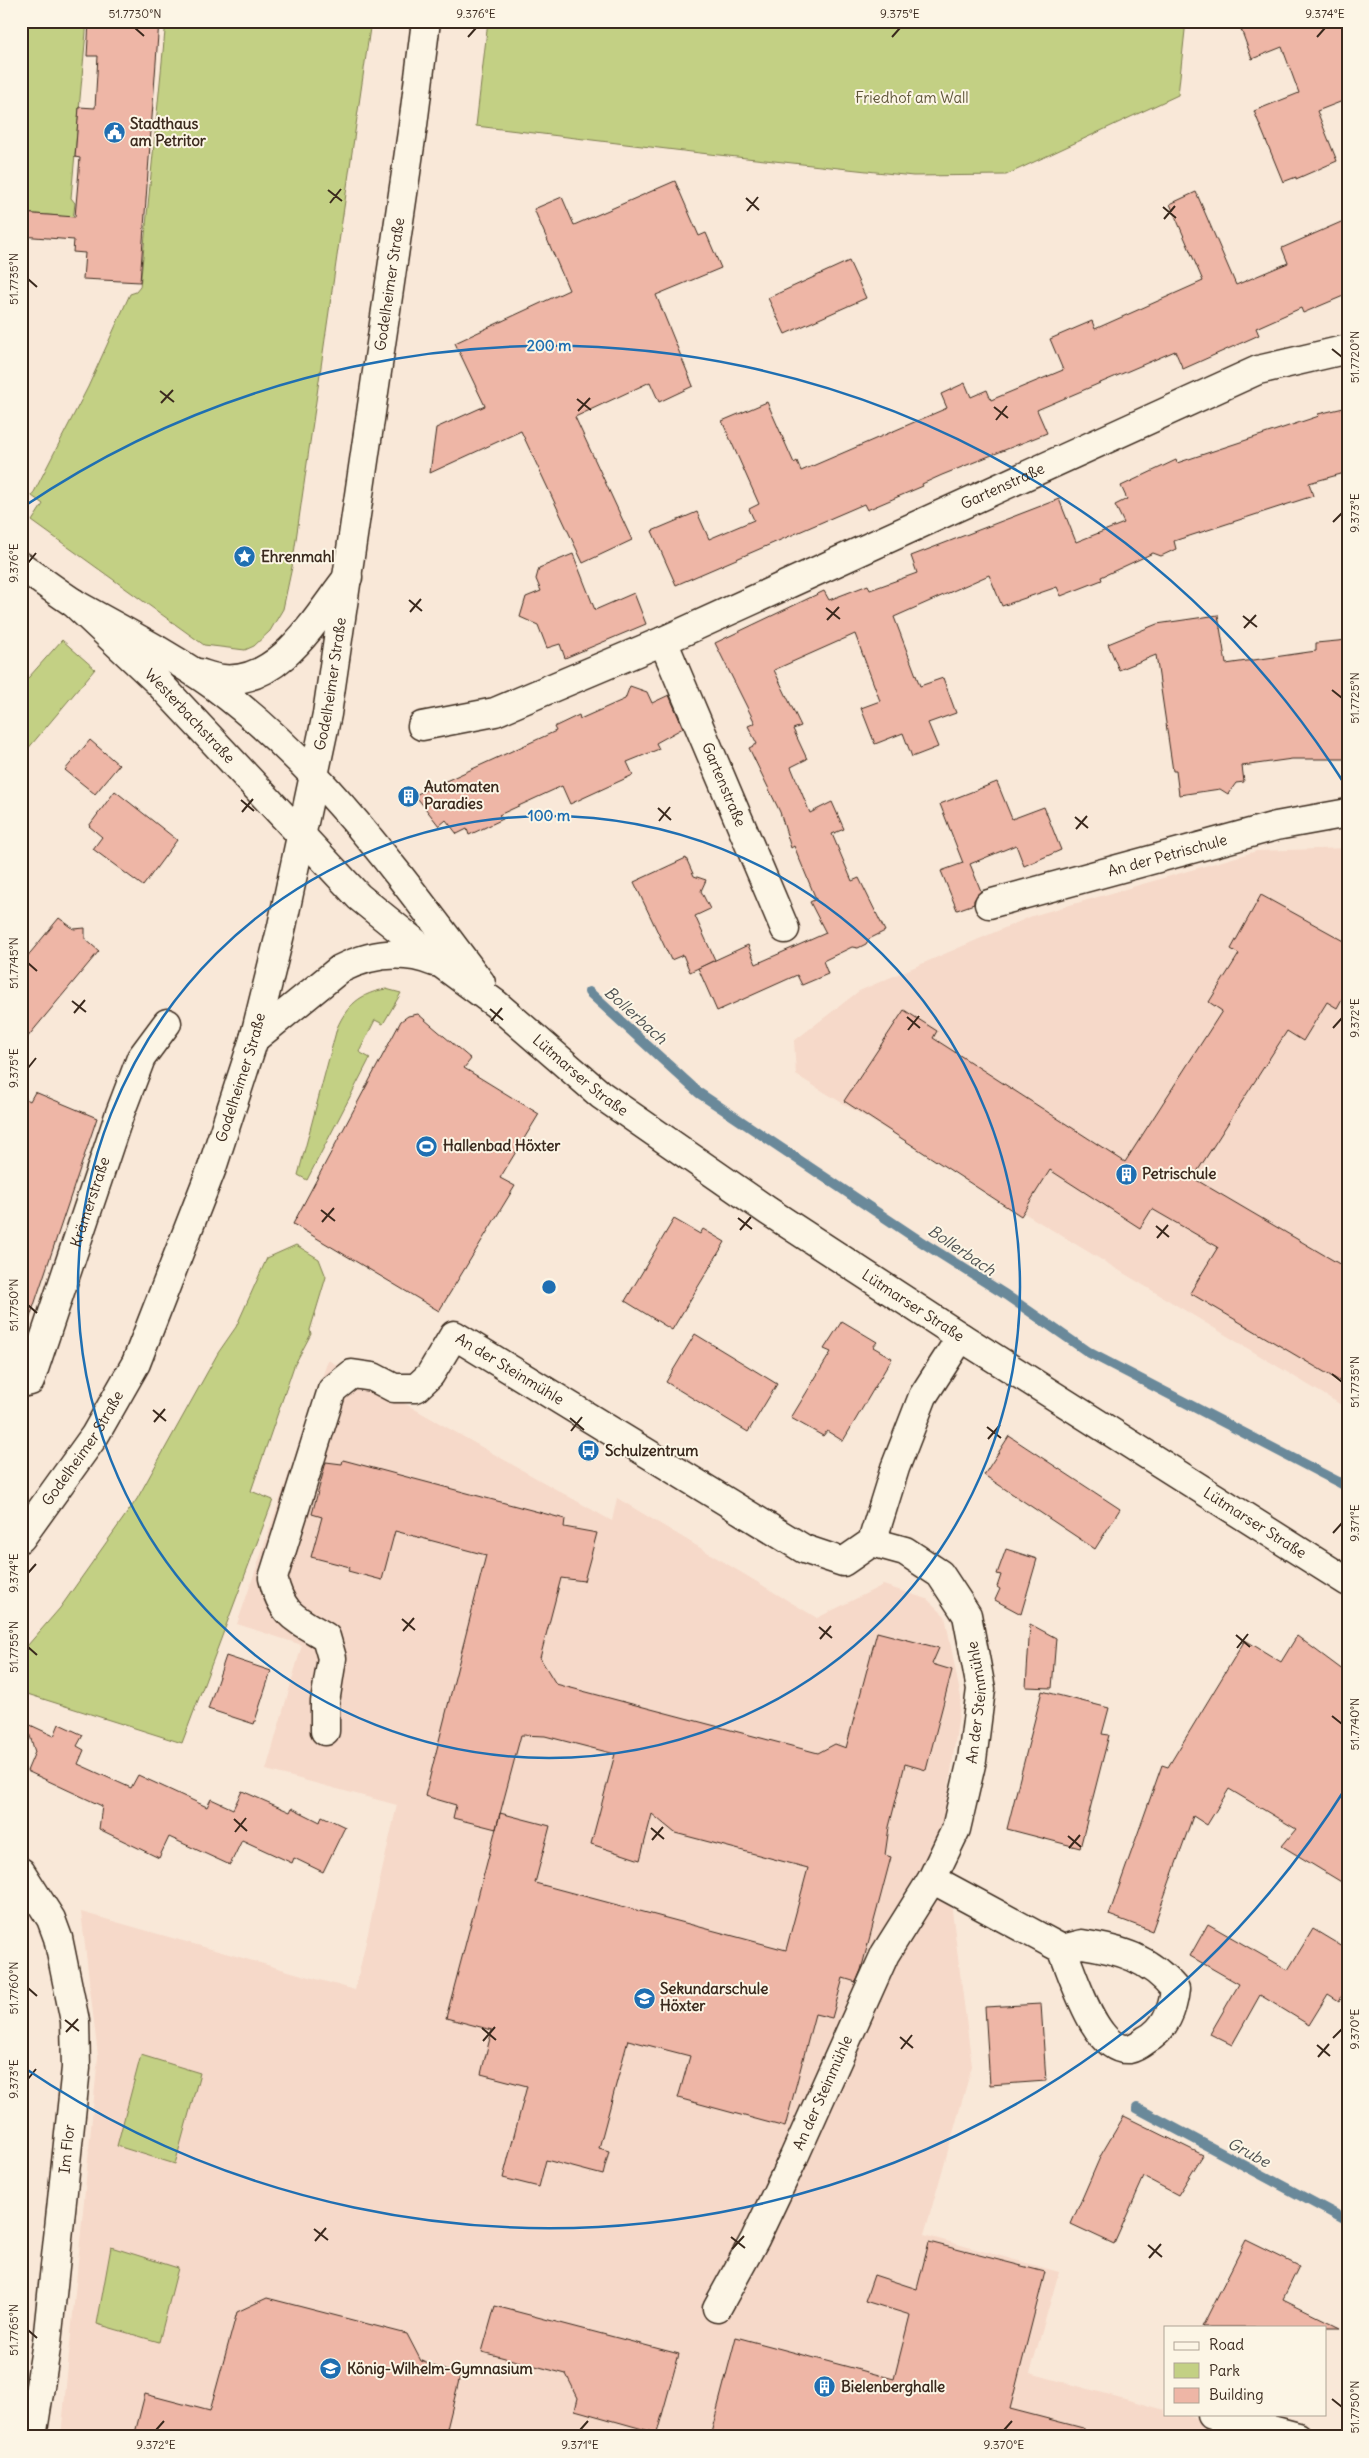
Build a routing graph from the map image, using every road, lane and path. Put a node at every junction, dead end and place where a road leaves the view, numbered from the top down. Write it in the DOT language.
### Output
graph roads {
  1 [pos="426,21"];
  2 [pos="1348,349"];
  3 [pos="21,566"];
  4 [pos="348,577"];
  5 [pos="74,603"];
  6 [pos="663,641"];
  7 [pos="286,655"];
  8 [pos="190,670"];
  9 [pos="422,726"];
  10 [pos="314,774"];
  11 [pos="1348,813"];
  12 [pos="301,836"];
  13 [pos="989,904"];
  14 [pos="785,929"];
  15 [pos="443,965"];
  16 [pos="496,1004"];
  17 [pos="167,1023"];
  18 [pos="254,1039"];
  19 [pos="961,1337"];
  20 [pos="21,1383"];
  21 [pos="21,1538"];
  22 [pos="872,1542"];
  23 [pos="1348,1582"];
  24 [pos="325,1731"];
  25 [pos="21,1872"];
  26 [pos="932,1879"];
  27 [pos="1062,1949"];
  28 [pos="717,2308"];
  29 [pos="1219,2416"];
  30 [pos="32,2437"];
  31 [pos="1298,2437"];
  1 -- 4 [label="street, Godelheimer Straße"];
  2 -- 6 [label="street, Gartenstraße"];
  3 -- 5 [label="street, Westerbachstraße"];
  4 -- 7 [label="street, Godelheimer Straße"];
  4 -- 10 [label="street, Godelheimer Straße"];
  5 -- 8 [label="street, Westerbachstraße"];
  5 -- 12 [label="street, Westerbachstraße"];
  6 -- 9 [label="street, Gartenstraße"];
  6 -- 14 [label="street, Gartenstraße"];
  7 -- 8 [label="street, Westerbachstraße"];
  8 -- 10 [label="street, Westerbachstraße"];
  10 -- 12 [label="street, Godelheimer Straße"];
  10 -- 16 [label="street, Lütmarser Straße"];
  11 -- 13 [label="street, An der Petrischule"];
  12 -- 15 [label="street, Lütmarser Straße"];
  12 -- 18 [label="street, Godelheimer Straße"];
  15 -- 16 [label="street, Lütmarser Straße"];
  15 -- 18 [label="street"];
  16 -- 19 [label="street, Lütmarser Straße"];
  17 -- 20 [label="street, Krämerstraße"];
  18 -- 21 [label="street, Godelheimer Straße"];
  19 -- 22 [label="street"];
  19 -- 23 [label="street, Lütmarser Straße"];
  22 -- 24 [label="street, An der Steinmühle"];
  22 -- 26 [label="street, An der Steinmühle"];
  25 -- 30 [label="street, Im Flor"];
  26 -- 27 [label="street"];
  26 -- 28 [label="street, An der Steinmühle"];
  29 -- 31 [label="street"];
}
